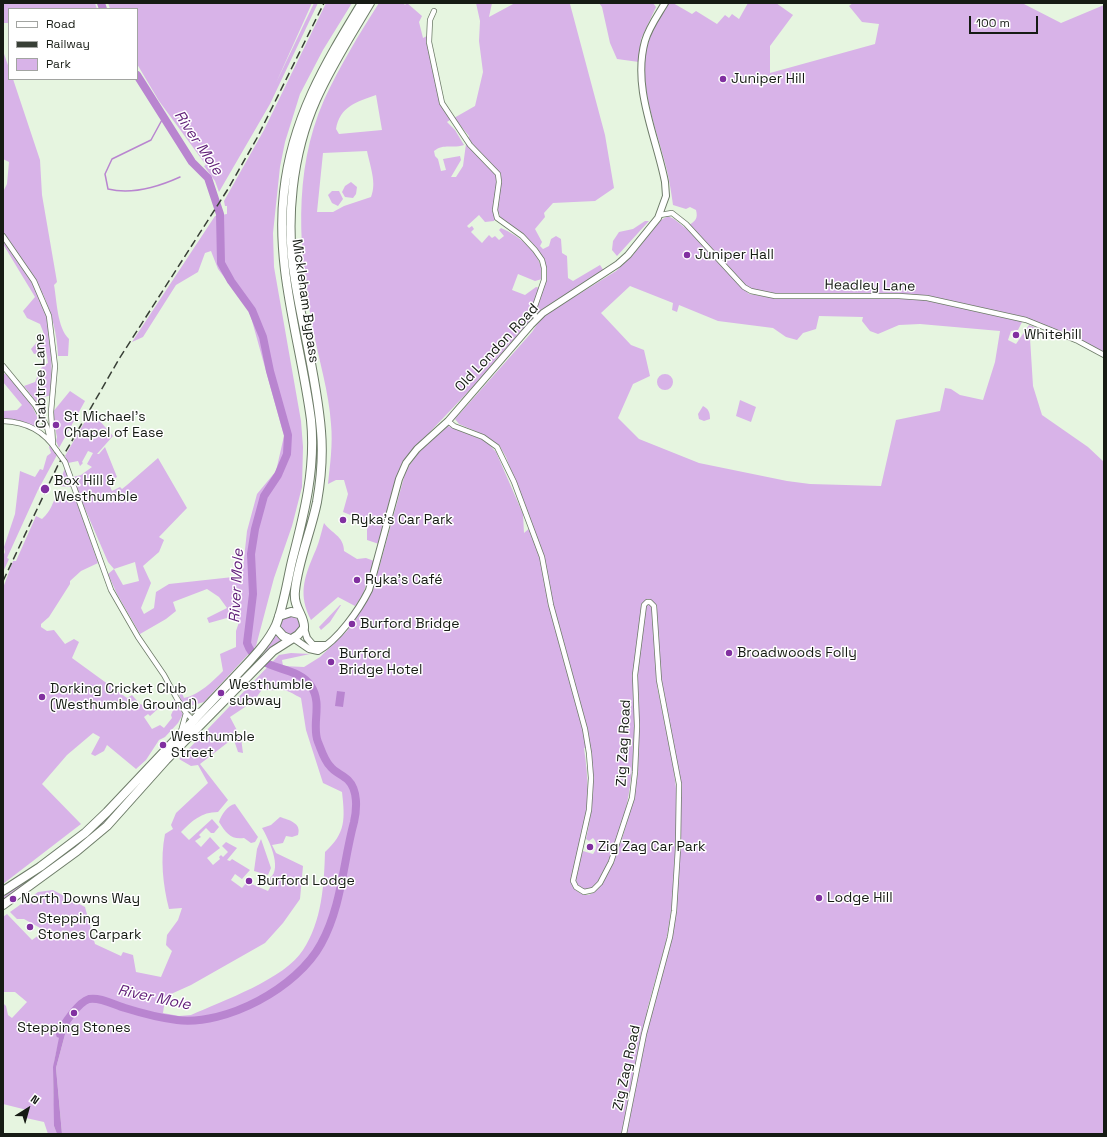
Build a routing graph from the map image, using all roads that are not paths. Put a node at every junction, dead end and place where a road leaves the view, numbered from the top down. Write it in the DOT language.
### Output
graph roads {
  1 [pos="362,3"];
  2 [pos="370,3"];
  3 [pos="665,3"];
  4 [pos="434,10"];
  5 [pos="660,215"];
  6 [pos="3,236"];
  7 [pos="537,319"];
  8 [pos="1104,355"];
  9 [pos="3,366"];
  10 [pos="3,421"];
  11 [pos="448,421"];
  12 [pos="50,439"];
  13 [pos="53,444"];
  14 [pos="299,614"];
  15 [pos="279,616"];
  16 [pos="275,627"];
  17 [pos="304,628"];
  18 [pos="292,639"];
  19 [pos="326,645"];
  20 [pos="181,705"];
  21 [pos="202,711"];
  22 [pos="186,713"];
  23 [pos="193,721"];
  24 [pos="205,721"];
  25 [pos="180,734"];
  26 [pos="3,891"];
  27 [pos="3,905"];
  28 [pos="624,1134"];
  1 -- 15 [label="highway, Mickleham Bypass"];
  2 -- 14 [label="highway, Mickleham Bypass"];
  3 -- 5 [label="main road, Old London Road"];
  4 -- 7 [label="street"];
  5 -- 7 [label="main road, Old London Road"];
  5 -- 8 [label="street, Headley Lane"];
  6 -- 13 [label="street, Crabtree Lane"];
  7 -- 11 [label="main road, Old London Road"];
  9 -- 12 [label="street"];
  10 -- 12 [label="street"];
  11 -- 19 [label="main road, Old London Road"];
  11 -- 28 [label="street, Zig Zag Road"];
  12 -- 13 [label="street"];
  13 -- 20 [label="street, bridge"];
  14 -- 15 [label="highway"];
  14 -- 17 [label="highway"];
  15 -- 16 [label="highway"];
  16 -- 18 [label="highway"];
  16 -- 21 [label="highway"];
  17 -- 18 [label="highway"];
  17 -- 19 [label="main road"];
  18 -- 19 [label="main road"];
  18 -- 24 [label="highway"];
  20 -- 21 [label="street"];
  20 -- 22 [label="street"];
  21 -- 23 [label="highway"];
  22 -- 23 [label="street"];
  22 -- 25 [label="street"];
  23 -- 24 [label="street"];
  23 -- 25 [label="highway"];
  24 -- 27 [label="highway"];
  25 -- 26 [label="highway"];
}
